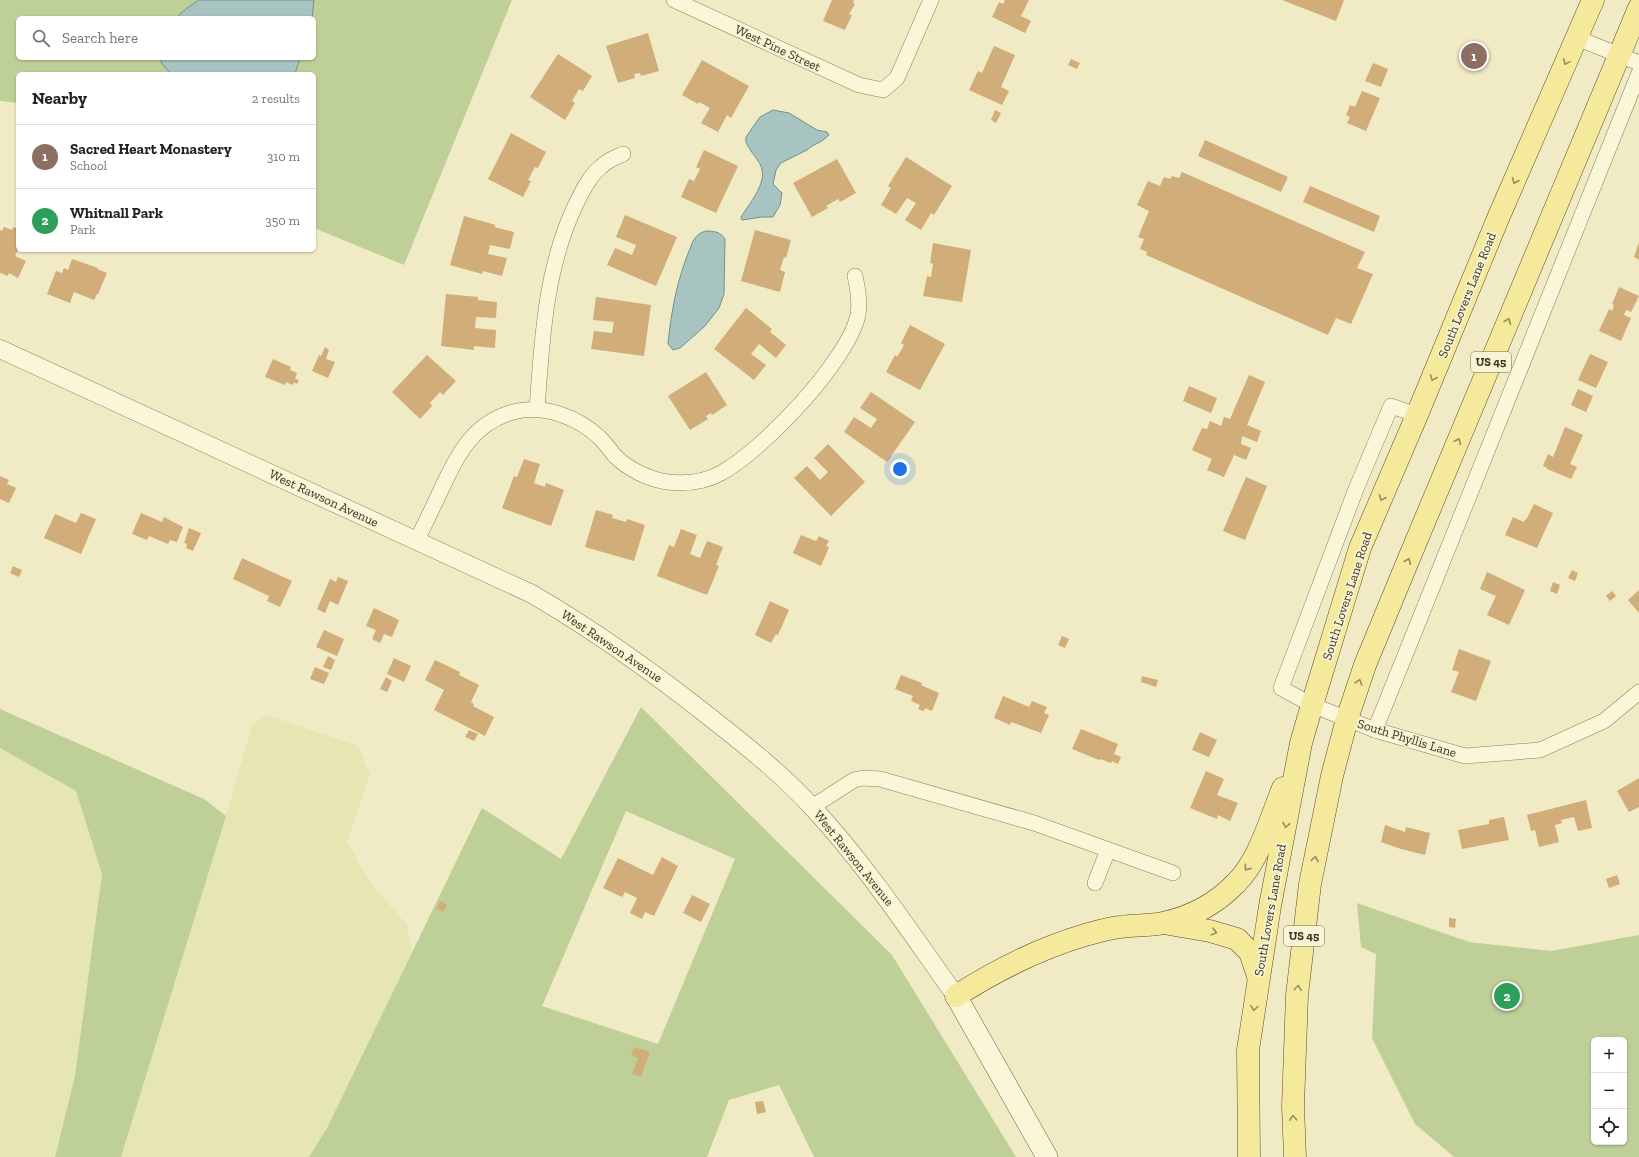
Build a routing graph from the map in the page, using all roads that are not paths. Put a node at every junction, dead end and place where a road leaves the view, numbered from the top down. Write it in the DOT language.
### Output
graph roads {
  1 [pos="674,0"];
  2 [pos="931,0"];
  3 [pos="1593,0"];
  4 [pos="1639,8"];
  5 [pos="1577,38"];
  6 [pos="1619,55"];
  7 [pos="1639,63"];
  8 [pos="1639,72"];
  9 [pos="623,154"];
  10 [pos="856,276"];
  11 [pos="0,348"];
  12 [pos="537,409"];
  13 [pos="1418,415"];
  14 [pos="417,540"];
  15 [pos="1639,692"];
  16 [pos="1329,712"];
  17 [pos="1375,730"];
  18 [pos="1301,743"];
  19 [pos="812,807"];
  20 [pos="1108,850"];
  21 [pos="1173,873"];
  22 [pos="1095,883"];
  23 [pos="1162,923"];
  24 [pos="1258,976"];
  25 [pos="956,996"];
  26 [pos="1048,1157"];
  27 [pos="1249,1157"];
  28 [pos="1295,1157"];
  1 -- 2 [label="street, West Pine Street"];
  3 -- 5 [label="main road, South Lovers Lane Road / US 45"];
  4 -- 6 [label="main road, South Lovers Lane Road / US 45"];
  5 -- 6 [label="street"];
  5 -- 13 [label="main road, South Lovers Lane Road / US 45, one-way"];
  6 -- 7 [label="street"];
  16 -- 6 [label="main road, South Lovers Lane Road / US 45, one-way"];
  8 -- 17 [label="street"];
  9 -- 12 [label="street"];
  10 -- 12 [label="street"];
  11 -- 14 [label="street, West Rawson Avenue"];
  12 -- 14 [label="street"];
  13 -- 16 [label="main road, South Lovers Lane Road / US 45, one-way"];
  13 -- 16 [label="street, South Phyllis Lane"];
  14 -- 19 [label="street, West Rawson Avenue"];
  15 -- 17 [label="street, South Phyllis Lane"];
  16 -- 17 [label="street, South Phyllis Lane"];
  16 -- 18 [label="main road, South Lovers Lane Road / US 45"];
  28 -- 16 [label="main road, South Lovers Lane Road / US 45, one-way"];
  18 -- 23 [label="main road, one-way"];
  18 -- 24 [label="main road, South Lovers Lane Road / US 45, one-way"];
  19 -- 20 [label="street"];
  19 -- 25 [label="street, West Rawson Avenue"];
  20 -- 21 [label="street"];
  20 -- 22 [label="street"];
  23 -- 24 [label="main road, one-way"];
  23 -- 25 [label="main road"];
  24 -- 27 [label="main road, South Lovers Lane Road / US 45, one-way"];
  25 -- 26 [label="main road, West Rawson Avenue"];
}
